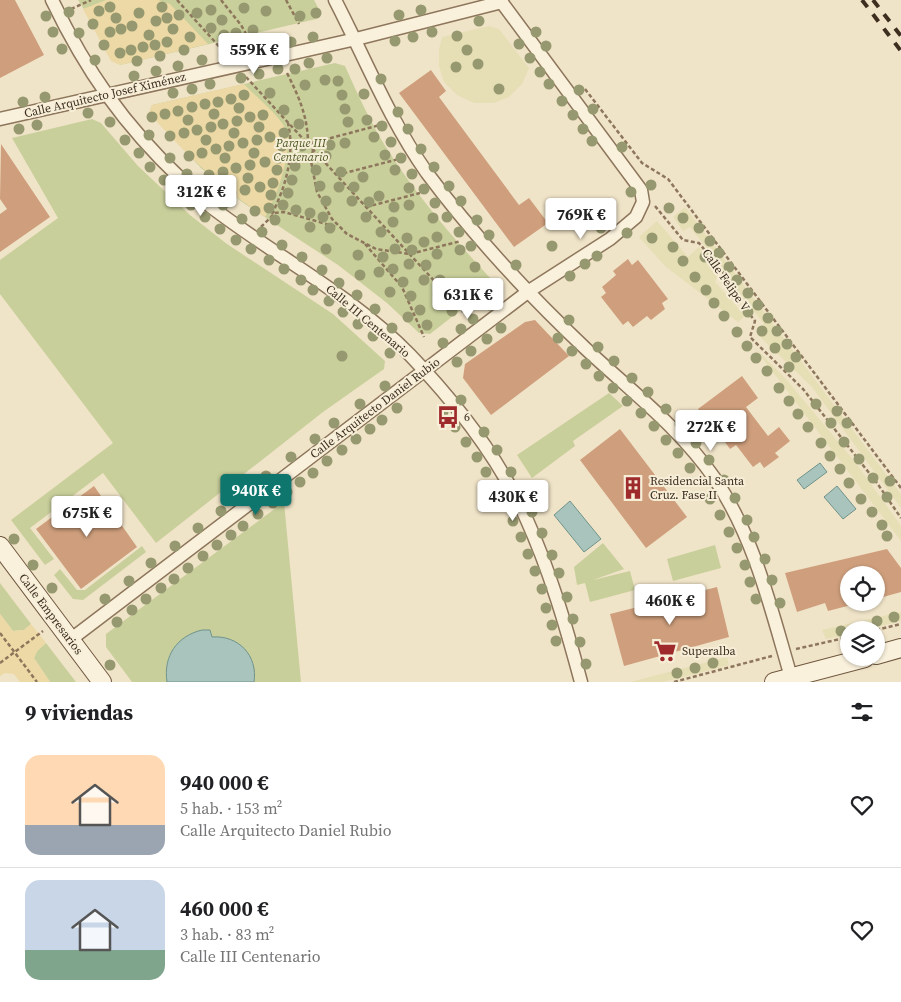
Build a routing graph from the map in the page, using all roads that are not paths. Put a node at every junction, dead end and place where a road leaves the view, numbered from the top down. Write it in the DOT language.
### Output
graph roads {
  1 [pos="52,0"];
  2 [pos="335,0"];
  3 [pos="501,1"];
  4 [pos="356,39"];
  5 [pos="106,96"];
  6 [pos="0,120"];
  7 [pos="529,291"];
  8 [pos="424,371"];
  9 [pos="0,546"];
  10 [pos="70,640"];
  11 [pos="901,648"];
  12 [pos="885,652"];
  13 [pos="840,665"];
  14 [pos="779,681"];
  15 [pos="102,682"];
  16 [pos="581,682"];
  1 -- 5 [label="street, Calle III Centenario"];
  2 -- 4 [label="street"];
  3 -- 4 [label="street, Calle Arquitecto Josef Ximénez"];
  3 -- 7 [label="street, Calle Arquitecto Daniel Rubio"];
  4 -- 5 [label="street, Calle Arquitecto Josef Ximénez"];
  4 -- 7 [label="street"];
  5 -- 6 [label="street, Calle Arquitecto Josef Ximénez"];
  5 -- 8 [label="street, Calle III Centenario"];
  7 -- 8 [label="street, Calle Arquitecto Daniel Rubio"];
  7 -- 14 [label="street"];
  8 -- 10 [label="street, Calle Arquitecto Daniel Rubio"];
  8 -- 16 [label="street, Calle III Centenario"];
  9 -- 10 [label="main road, Calle Empresarios"];
  10 -- 15 [label="main road, Calle Empresarios"];
  11 -- 12 [label="main road"];
  13 -- 14 [label="main road"];
}
